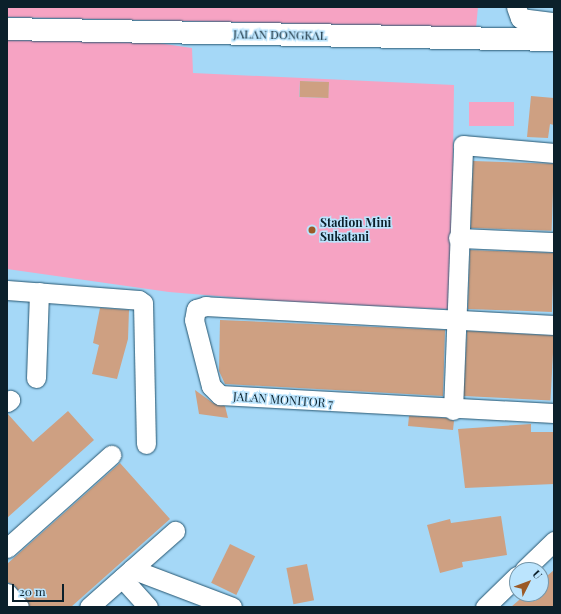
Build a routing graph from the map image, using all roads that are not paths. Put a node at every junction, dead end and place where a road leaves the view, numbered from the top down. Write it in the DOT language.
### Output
graph roads {
  1 [pos="516,7"];
  2 [pos="554,22"];
  3 [pos="7,30"];
  4 [pos="554,31"];
  5 [pos="554,40"];
  6 [pos="554,153"];
  7 [pos="458,238"];
  8 [pos="554,242"];
  9 [pos="7,290"];
  10 [pos="39,292"];
  11 [pos="455,322"];
  12 [pos="554,325"];
  13 [pos="36,378"];
  14 [pos="453,410"];
  15 [pos="554,413"];
  16 [pos="146,444"];
  17 [pos="111,455"];
  18 [pos="175,531"];
  19 [pos="554,541"];
  20 [pos="7,548"];
  21 [pos="532,562"];
  22 [pos="127,573"];
  23 [pos="509,584"];
  24 [pos="7,593"];
  25 [pos="19,607"];
  26 [pos="89,607"];
  27 [pos="148,607"];
  28 [pos="232,607"];
  29 [pos="485,607"];
  1 -- 2 [label="street"];
  2 -- 4 [label="street"];
  3 -- 5 [label="street, JALAN DONGKAL"];
  6 -- 7 [label="street"];
  7 -- 8 [label="street"];
  7 -- 11 [label="street"];
  9 -- 10 [label="street"];
  10 -- 13 [label="street"];
  10 -- 16 [label="street"];
  11 -- 12 [label="street"];
  11 -- 14 [label="street"];
  11 -- 14 [label="street, JALAN MONITOR 7"];
  14 -- 15 [label="street, JALAN MONITOR 7"];
  17 -- 20 [label="street"];
  18 -- 22 [label="street"];
  19 -- 21 [label="street"];
  22 -- 26 [label="street"];
  22 -- 27 [label="street"];
  22 -- 28 [label="street"];
  23 -- 29 [label="street"];
  24 -- 25 [label="street"];
}
